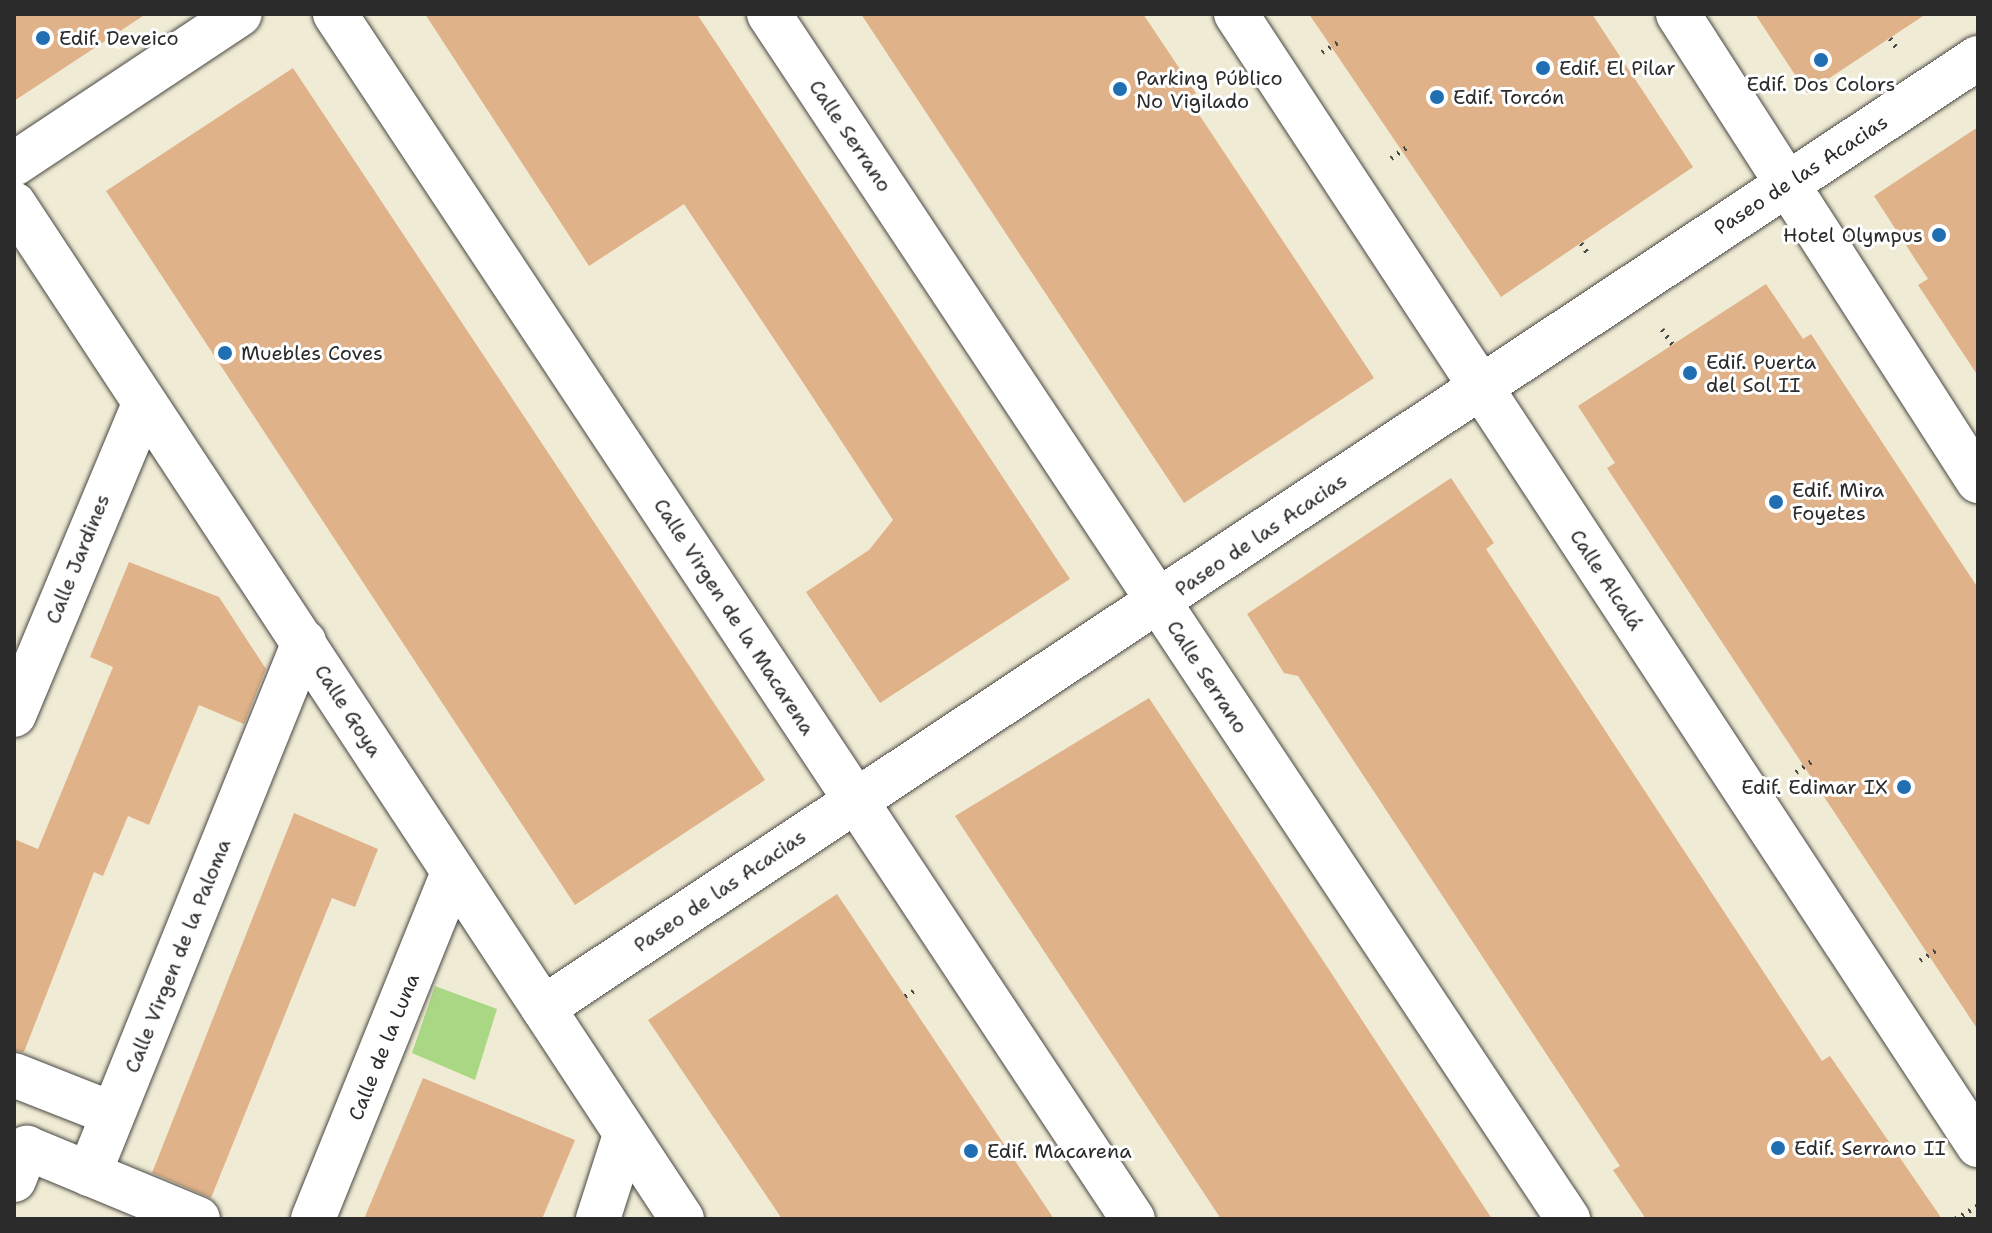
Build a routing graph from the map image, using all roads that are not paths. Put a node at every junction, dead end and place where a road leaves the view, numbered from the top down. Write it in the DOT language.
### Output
graph roads {
  1 [pos="240,14"];
  2 [pos="335,14"];
  3 [pos="769,14"];
  4 [pos="1236,14"];
  5 [pos="1678,14"];
  6 [pos="1978,58"];
  7 [pos="14,164"];
  8 [pos="1787,184"];
  9 [pos="14,204"];
  10 [pos="1481,389"];
  11 [pos="144,404"];
  12 [pos="1978,481"];
  13 [pos="1159,603"];
  14 [pos="304,642"];
  15 [pos="14,715"];
  16 [pos="853,801"];
  17 [pos="453,873"];
  18 [pos="543,1008"];
  19 [pos="14,1075"];
  20 [pos="113,1114"];
  21 [pos="625,1135"];
  22 [pos="1978,1145"];
  23 [pos="89,1174"];
  24 [pos="14,1180"];
  25 [pos="191,1218"];
  26 [pos="313,1219"];
  27 [pos="598,1219"];
  28 [pos="682,1219"];
  29 [pos="1133,1219"];
  30 [pos="1568,1219"];
  1 -- 7 [label="street"];
  2 -- 16 [label="street, Calle Virgen de la Macarena"];
  3 -- 13 [label="street, Calle Serrano"];
  4 -- 10 [label="street, Calle Alcalá"];
  5 -- 8 [label="street"];
  6 -- 8 [label="street, Paseo de las Acacias"];
  8 -- 10 [label="street, Paseo de las Acacias"];
  8 -- 12 [label="street"];
  9 -- 11 [label="street, Calle Goya"];
  10 -- 13 [label="street, Paseo de las Acacias"];
  10 -- 22 [label="street, Calle Alcalá"];
  11 -- 14 [label="street, Calle Goya"];
  11 -- 15 [label="street, Calle Jardines"];
  13 -- 16 [label="street, Paseo de las Acacias"];
  13 -- 30 [label="street, Calle Serrano"];
  14 -- 17 [label="street, Calle Goya"];
  14 -- 20 [label="street, Calle Virgen de la Paloma"];
  16 -- 18 [label="street, Paseo de las Acacias"];
  16 -- 29 [label="street, Calle Virgen de la Macarena"];
  17 -- 18 [label="street, Calle Goya"];
  17 -- 26 [label="street, Calle de la Luna"];
  18 -- 21 [label="street, Calle Goya"];
  19 -- 20 [label="street"];
  20 -- 23 [label="street, Calle Virgen de la Paloma"];
  21 -- 27 [label="street"];
  21 -- 28 [label="street, Calle Goya"];
  23 -- 24 [label="street"];
  23 -- 25 [label="street"];
}
